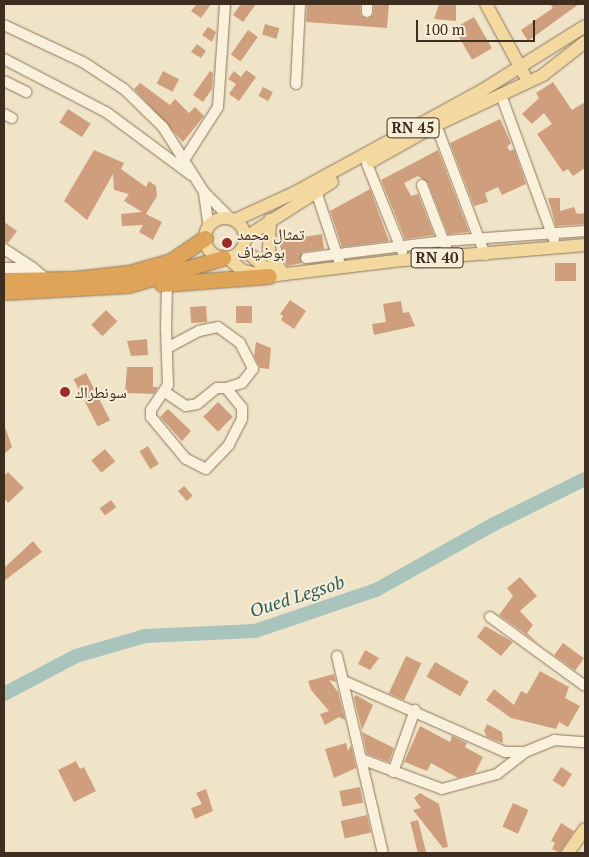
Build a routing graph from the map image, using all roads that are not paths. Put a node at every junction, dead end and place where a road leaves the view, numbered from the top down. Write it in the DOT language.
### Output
graph roads {
  1 [pos="225,4"];
  2 [pos="300,4"];
  3 [pos="489,5"];
  4 [pos="4,26"];
  5 [pos="585,26"];
  6 [pos="585,42"];
  7 [pos="4,60"];
  8 [pos="524,67"];
  9 [pos="4,81"];
  10 [pos="296,84"];
  11 [pos="525,84"];
  12 [pos="27,92"];
  13 [pos="501,95"];
  14 [pos="436,125"];
  15 [pos="184,160"];
  16 [pos="367,164"];
  17 [pos="195,178"];
  18 [pos="422,185"];
  19 [pos="316,191"];
  20 [pos="204,192"];
  21 [pos="232,219"];
  22 [pos="270,220"];
  23 [pos="585,231"];
  24 [pos="207,232"];
  25 [pos="553,234"];
  26 [pos="481,238"];
  27 [pos="444,241"];
  28 [pos="244,243"];
  29 [pos="585,245"];
  30 [pos="401,247"];
  31 [pos="556,248"];
  32 [pos="6,251"];
  33 [pos="485,255"];
  34 [pos="226,258"];
  35 [pos="306,258"];
  36 [pos="450,258"];
  37 [pos="338,260"];
  38 [pos="404,260"];
  39 [pos="33,268"];
  40 [pos="5,272"];
  41 [pos="280,273"];
  42 [pos="46,279"];
  43 [pos="167,284"];
  44 [pos="128,285"];
  45 [pos="4,292"];
  46 [pos="167,348"];
  47 [pos="226,388"];
  48 [pos="165,392"];
  49 [pos="490,617"];
  50 [pos="337,656"];
  51 [pos="344,681"];
  52 [pos="585,686"];
  53 [pos="415,710"];
  54 [pos="585,742"];
  55 [pos="525,752"];
  56 [pos="361,759"];
  57 [pos="393,772"];
  58 [pos="585,830"];
  59 [pos="383,853"];
  60 [pos="568,853"];
  1 -- 15 [label="street"];
  2 -- 10 [label="street"];
  3 -- 8 [label="main road"];
  4 -- 15 [label="street"];
  5 -- 8 [label="main road, RN 45"];
  6 -- 11 [label="main road, RN 45"];
  7 -- 17 [label="street"];
  8 -- 11 [label="main road"];
  8 -- 21 [label="main road, RN 45"];
  9 -- 12 [label="street"];
  11 -- 13 [label="main road, RN 45"];
  13 -- 14 [label="main road, RN 45"];
  13 -- 25 [label="street"];
  14 -- 16 [label="main road, RN 45"];
  14 -- 26 [label="street"];
  15 -- 17 [label="street"];
  16 -- 19 [label="main road, RN 45"];
  16 -- 30 [label="street"];
  17 -- 20 [label="street"];
  18 -- 27 [label="street"];
  19 -- 22 [label="main road, RN 45"];
  19 -- 37 [label="street"];
  20 -- 21 [label="street"];
  20 -- 24 [label="street"];
  21 -- 24 [label="main road"];
  21 -- 28 [label="main road"];
  22 -- 28 [label="main road, RN 45"];
  22 -- 41 [label="main road"];
  23 -- 25 [label="street"];
  24 -- 34 [label="main road"];
  24 -- 42 [label="highway"];
  25 -- 26 [label="street"];
  25 -- 31 [label="street"];
  26 -- 27 [label="street"];
  26 -- 33 [label="street"];
  27 -- 30 [label="street"];
  27 -- 36 [label="street"];
  28 -- 34 [label="main road"];
  28 -- 41 [label="main road, RN 40"];
  29 -- 31 [label="main road, RN 40"];
  30 -- 37 [label="street"];
  30 -- 38 [label="street"];
  31 -- 33 [label="main road, RN 40"];
  32 -- 39 [label="street"];
  32 -- 40 [label="street"];
  33 -- 36 [label="main road, RN 40"];
  34 -- 41 [label="main road"];
  34 -- 44 [label="highway"];
  35 -- 37 [label="street"];
  36 -- 38 [label="main road, RN 40"];
  37 -- 38 [label="main road, RN 40"];
  37 -- 41 [label="main road, RN 40"];
  39 -- 40 [label="street"];
  39 -- 42 [label="street"];
  40 -- 42 [label="highway"];
  41 -- 43 [label="highway, RN 40"];
  43 -- 44 [label="highway, RN 40"];
  43 -- 46 [label="street"];
  44 -- 45 [label="highway"];
  46 -- 47 [label="street"];
  46 -- 48 [label="street"];
  47 -- 48 [label="street"];
  47 -- 48 [label="street"];
  49 -- 52 [label="street"];
  50 -- 51 [label="street"];
  51 -- 53 [label="street"];
  51 -- 56 [label="street"];
  53 -- 55 [label="street"];
  53 -- 57 [label="street"];
  54 -- 55 [label="street"];
  55 -- 57 [label="street"];
  56 -- 57 [label="street"];
  56 -- 59 [label="street"];
  58 -- 60 [label="main road"];
}
